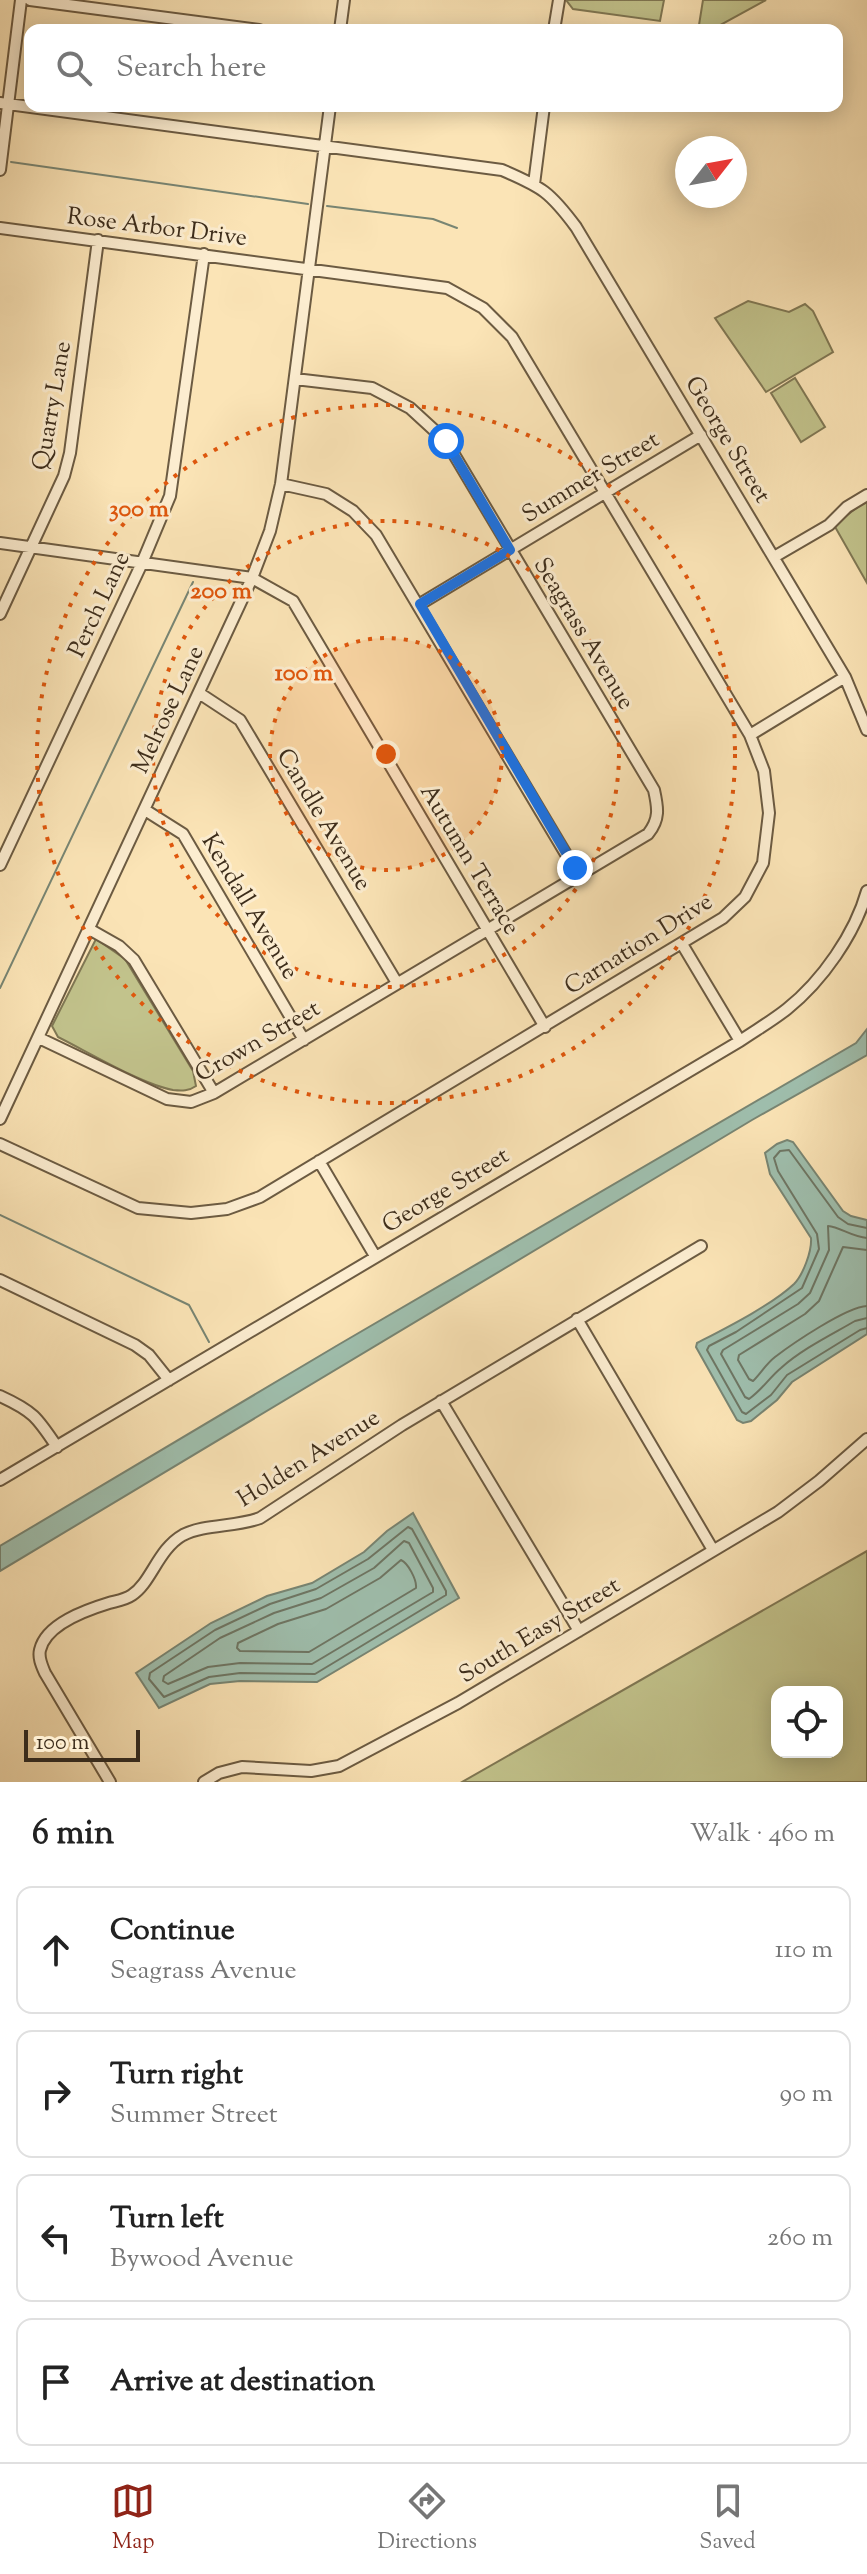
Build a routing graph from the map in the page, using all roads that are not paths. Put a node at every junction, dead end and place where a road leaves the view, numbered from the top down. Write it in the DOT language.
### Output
graph roads {
  1 [pos="21,0"];
  2 [pos="30,0"];
  3 [pos="344,0"];
  4 [pos="559,0"];
  5 [pos="213,24"];
  6 [pos="341,24"];
  7 [pos="555,24"];
  8 [pos="4,104"];
  9 [pos="24,107"];
  10 [pos="64,112"];
  11 [pos="329,112"];
  12 [pos="543,112"];
  13 [pos="325,147"];
  14 [pos="0,170"];
  15 [pos="534,184"];
  16 [pos="0,228"];
  17 [pos="98,240"];
  18 [pos="204,254"];
  19 [pos="309,267"];
  20 [pos="295,379"];
  21 [pos="701,435"];
  22 [pos="281,484"];
  23 [pos="605,492"];
  24 [pos="867,495"];
  25 [pos="0,543"];
  26 [pos="31,548"];
  27 [pos="510,550"];
  28 [pos="774,557"];
  29 [pos="142,563"];
  30 [pos="252,578"];
  31 [pos="420,604"];
  32 [pos="0,614"];
  33 [pos="845,677"];
  34 [pos="199,693"];
  35 [pos="867,730"];
  36 [pos="750,735"];
  37 [pos="145,810"];
  38 [pos="0,865"];
  39 [pos="579,876"];
  40 [pos="867,891"];
  41 [pos="89,929"];
  42 [pos="488,931"];
  43 [pos="682,944"];
  44 [pos="397,983"];
  45 [pos="545,1027"];
  46 [pos="39,1038"];
  47 [pos="304,1040"];
  48 [pos="740,1041"];
  49 [pos="214,1093"];
  50 [pos="0,1119"];
  51 [pos="0,1144"];
  52 [pos="319,1161"];
  53 [pos="701,1246"];
  54 [pos="375,1256"];
  55 [pos="0,1280"];
  56 [pos="577,1319"];
  57 [pos="169,1380"];
  58 [pos="0,1396"];
  59 [pos="441,1401"];
  60 [pos="867,1439"];
  61 [pos="57,1447"];
  62 [pos="0,1480"];
  63 [pos="713,1550"];
  64 [pos="579,1631"];
  65 [pos="110,1782"];
  66 [pos="204,1782"];
  1 -- 8 [label="street"];
  2 -- 5 [label="street"];
  3 -- 6 [label="street"];
  4 -- 7 [label="street"];
  8 -- 9 [label="street"];
  8 -- 14 [label="street"];
  10 -- 13 [label="street"];
  11 -- 13 [label="street, Melrose Lane"];
  12 -- 15 [label="street"];
  13 -- 15 [label="street"];
  13 -- 19 [label="street, Melrose Lane"];
  15 -- 21 [label="street, George Street"];
  16 -- 17 [label="street, Rose Arbor Drive"];
  17 -- 18 [label="street, Rose Arbor Drive"];
  17 -- 26 [label="street, Quarry Lane"];
  18 -- 19 [label="street, Rose Arbor Drive"];
  18 -- 29 [label="street, Perch Lane"];
  19 -- 20 [label="street, Melrose Lane"];
  19 -- 23 [label="street, Carnation Drive"];
  20 -- 22 [label="street, Melrose Lane"];
  20 -- 27 [label="street, Seagrass Avenue"];
  21 -- 23 [label="street, Summer Street"];
  21 -- 28 [label="street, George Street"];
  22 -- 30 [label="street, Melrose Lane"];
  22 -- 31 [label="street"];
  23 -- 27 [label="street, Summer Street"];
  23 -- 36 [label="street, Carnation Drive"];
  24 -- 28 [label="street"];
  25 -- 26 [label="street, Autumn Terrace"];
  26 -- 29 [label="street, Autumn Terrace"];
  26 -- 32 [label="street, Quarry Lane"];
  27 -- 31 [label="street, Summer Street"];
  27 -- 39 [label="street, Seagrass Avenue"];
  28 -- 33 [label="street, George Street"];
  29 -- 30 [label="street, Autumn Terrace"];
  29 -- 38 [label="street, Perch Lane"];
  30 -- 34 [label="street, Melrose Lane"];
  30 -- 42 [label="street, Autumn Terrace"];
  31 -- 39 [label="street"];
  33 -- 35 [label="street, George Street"];
  33 -- 36 [label="street"];
  34 -- 37 [label="street, Melrose Lane"];
  34 -- 44 [label="street, Candle Avenue"];
  36 -- 43 [label="street, Carnation Drive"];
  37 -- 41 [label="street, Melrose Lane"];
  37 -- 47 [label="street, Kendall Avenue"];
  39 -- 42 [label="street, Seagrass Avenue"];
  40 -- 48 [label="street, George Street"];
  41 -- 46 [label="street, Melrose Lane"];
  41 -- 49 [label="street"];
  42 -- 44 [label="street, Crown Street"];
  42 -- 45 [label="street, Autumn Terrace"];
  43 -- 45 [label="street, Carnation Drive"];
  43 -- 48 [label="street"];
  44 -- 47 [label="street, Crown Street"];
  45 -- 52 [label="street, Carnation Drive"];
  46 -- 49 [label="street, Crown Street"];
  46 -- 50 [label="street, Melrose Lane"];
  47 -- 49 [label="street, Crown Street"];
  48 -- 54 [label="street, George Street"];
  51 -- 52 [label="street, Carnation Drive"];
  52 -- 54 [label="street"];
  53 -- 56 [label="street, Holden Avenue"];
  54 -- 57 [label="street, George Street"];
  55 -- 57 [label="street"];
  56 -- 59 [label="street, Holden Avenue"];
  56 -- 63 [label="street"];
  57 -- 61 [label="street, George Street"];
  58 -- 61 [label="street"];
  59 -- 64 [label="street"];
  59 -- 65 [label="street, Holden Avenue"];
  60 -- 63 [label="street, South Easy Street"];
  61 -- 62 [label="street, George Street"];
  63 -- 64 [label="street, South Easy Street"];
  64 -- 66 [label="street, South Easy Street"];
}
